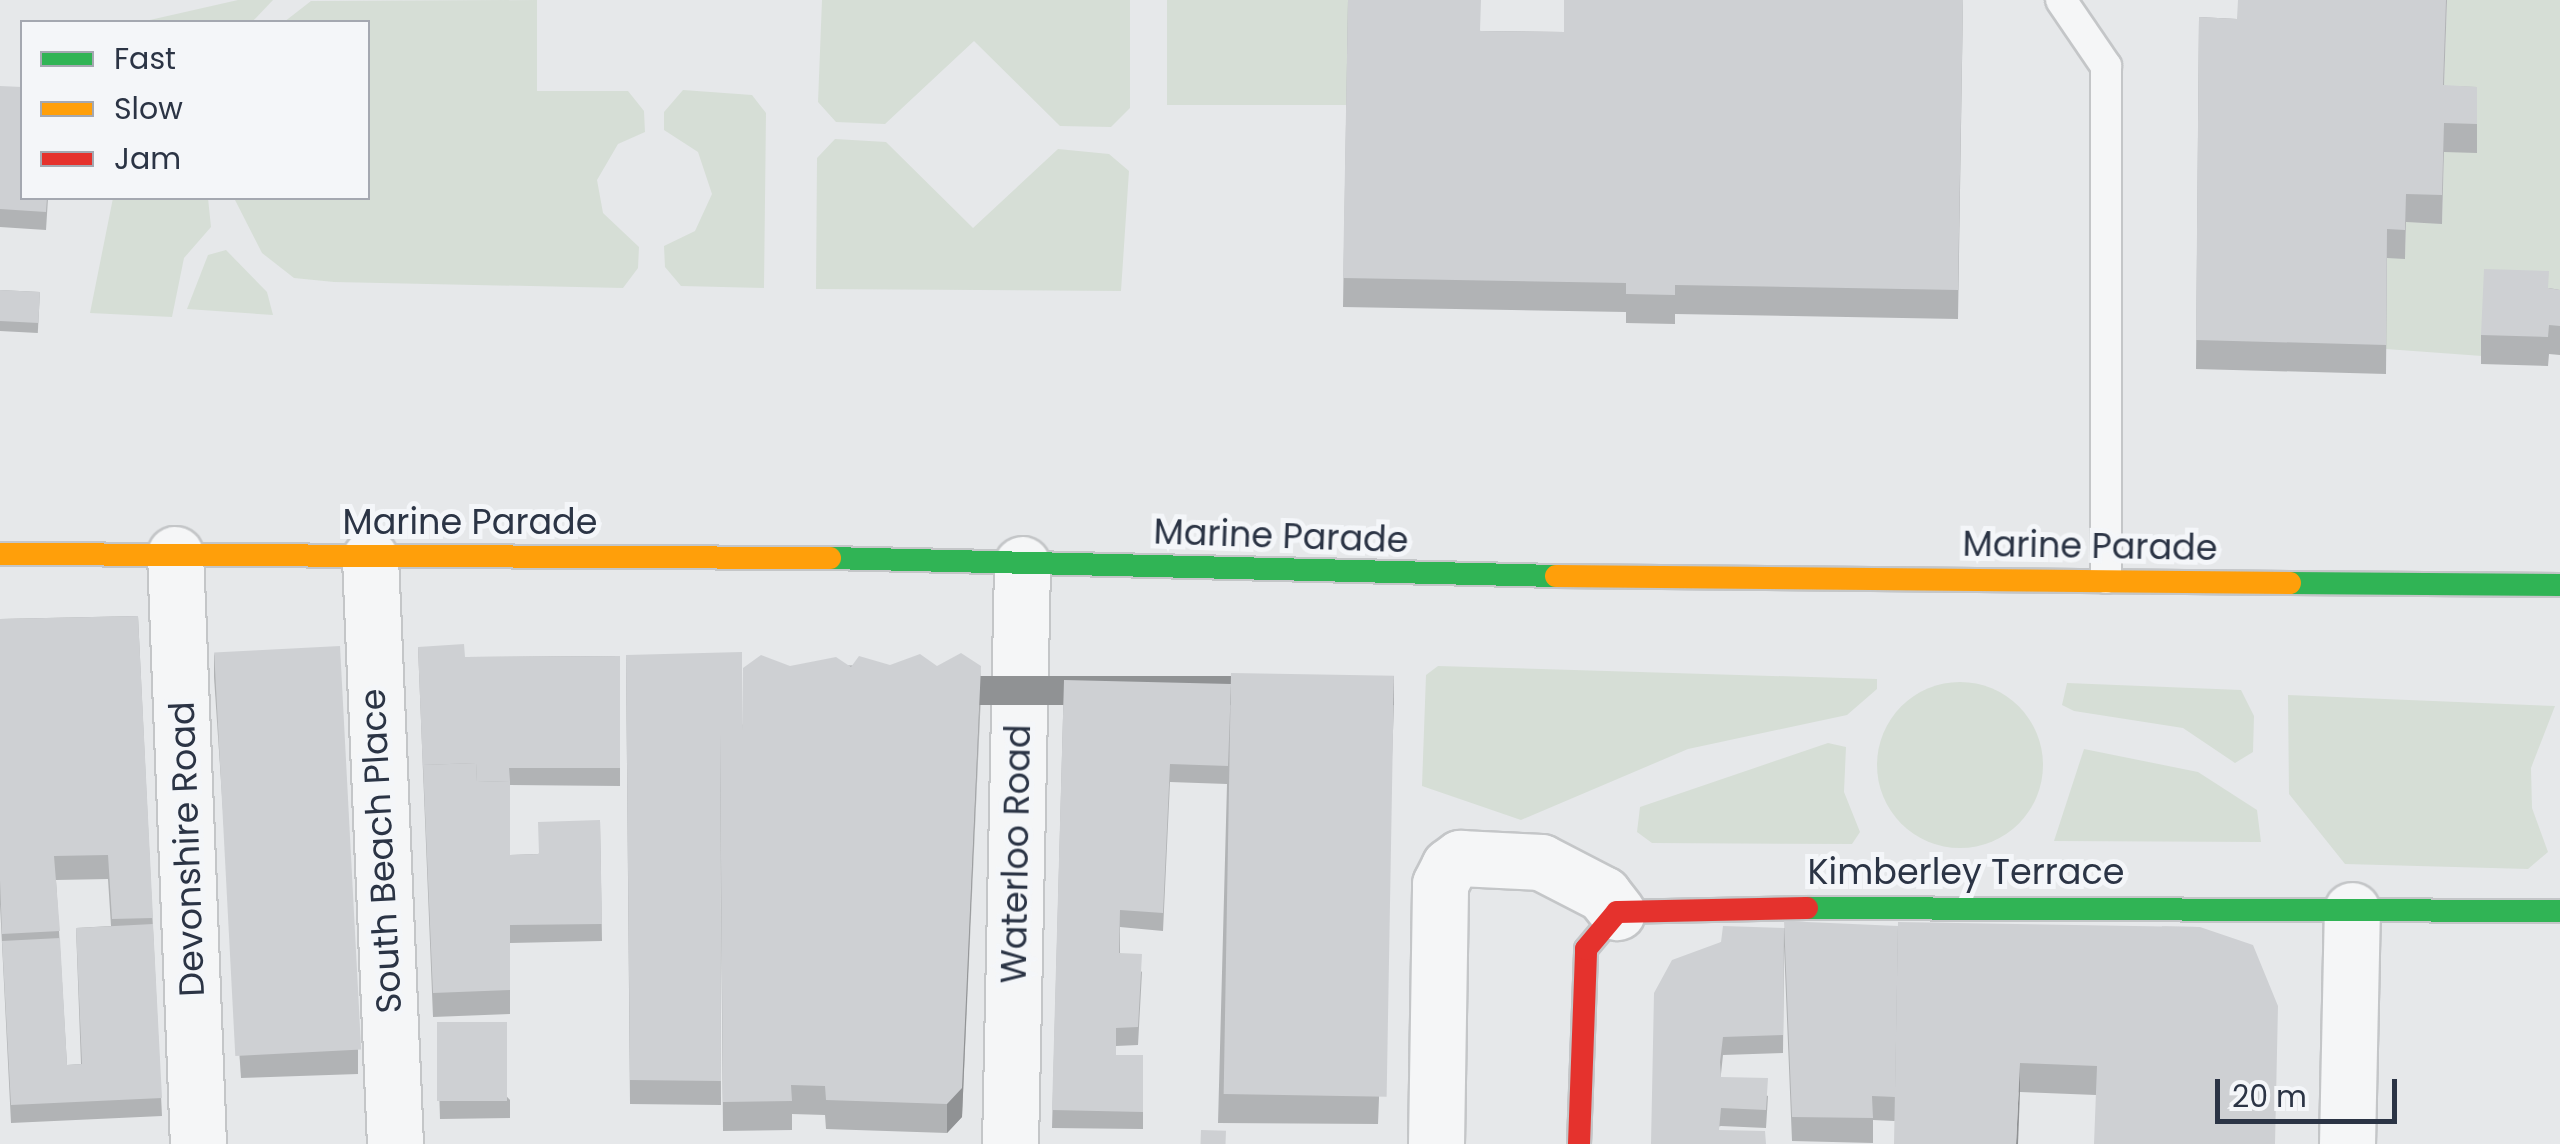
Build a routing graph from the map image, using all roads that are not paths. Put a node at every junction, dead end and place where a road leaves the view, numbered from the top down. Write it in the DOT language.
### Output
graph roads {
  1 [pos="2061,0"];
  2 [pos="0,554"];
  3 [pos="175,554"];
  4 [pos="370,558"];
  5 [pos="1022,564"];
  6 [pos="2106,578"];
  7 [pos="2560,586"];
  8 [pos="2352,910"];
  9 [pos="2560,911"];
  10 [pos="1617,912"];
  11 [pos="198,1144"];
  12 [pos="395,1144"];
  13 [pos="1010,1144"];
  14 [pos="1436,1144"];
  15 [pos="1579,1144"];
  16 [pos="2347,1144"];
  1 -- 6 [label="lane"];
  2 -- 3 [label="street, Marine Parade"];
  3 -- 4 [label="street, Marine Parade"];
  3 -- 11 [label="street, Devonshire Road"];
  4 -- 5 [label="street, Marine Parade"];
  4 -- 12 [label="street, South Beach Place"];
  5 -- 6 [label="street, Marine Parade"];
  5 -- 13 [label="street, Waterloo Road"];
  6 -- 7 [label="street, Marine Parade"];
  8 -- 9 [label="street, Kimberley Terrace"];
  8 -- 10 [label="street, Kimberley Terrace"];
  8 -- 16 [label="street"];
  10 -- 14 [label="street"];
  10 -- 15 [label="street"];
}
